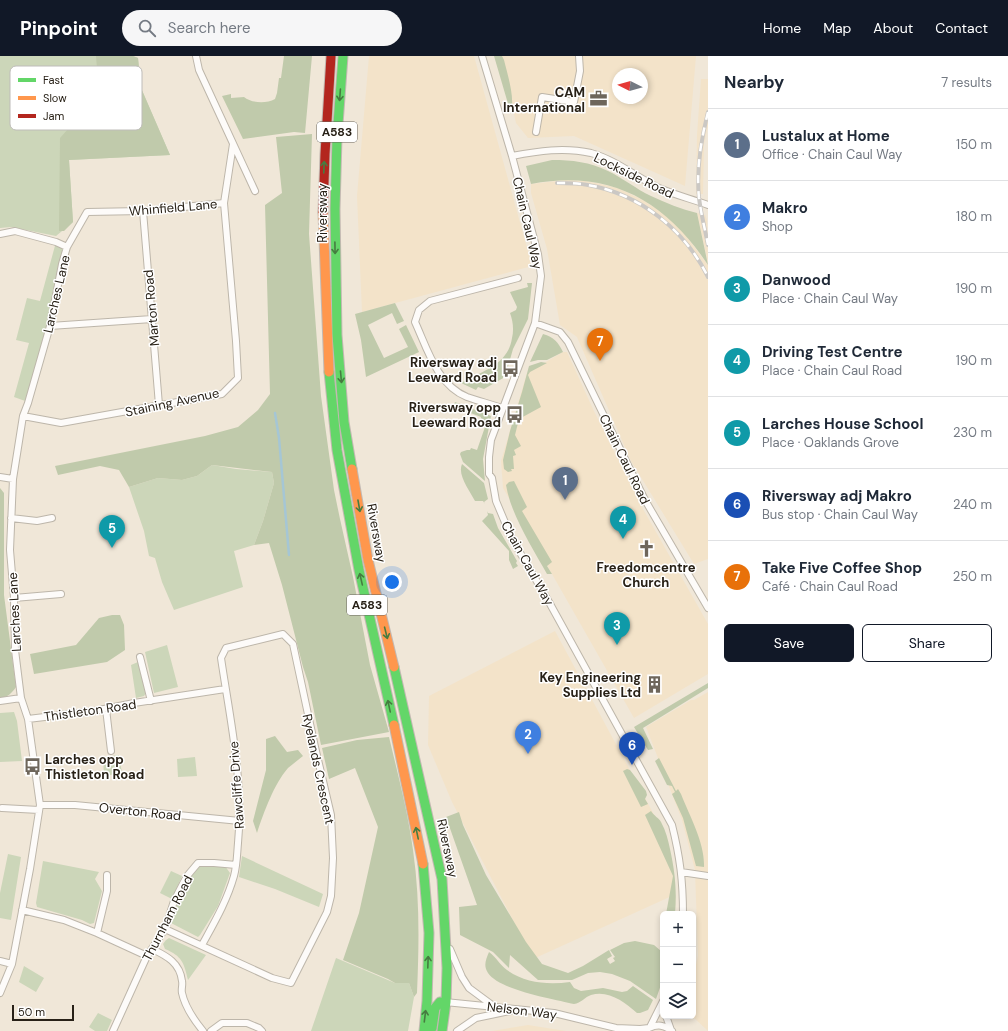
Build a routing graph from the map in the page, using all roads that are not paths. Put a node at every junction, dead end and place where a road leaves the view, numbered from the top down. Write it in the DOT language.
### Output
graph roads {
  1 [pos="196,56"];
  2 [pos="331,56"];
  3 [pos="343,56"];
  4 [pos="482,56"];
  5 [pos="579,56"];
  6 [pos="536,132"];
  7 [pos="233,144"];
  8 [pos="512,156"];
  9 [pos="255,191"];
  10 [pos="224,203"];
  11 [pos="708,205"];
  12 [pos="143,211"];
  13 [pos="87,212"];
  14 [pos="0,234"];
  15 [pos="67,247"];
  16 [pos="518,278"];
  17 [pos="152,319"];
  18 [pos="535,323"];
  19 [pos="50,326"];
  20 [pos="159,405"];
  21 [pos="502,408"];
  22 [pos="23,416"];
  23 [pos="0,477"];
  24 [pos="13,479"];
  25 [pos="11,518"];
  26 [pos="52,518"];
  27 [pos="61,594"];
  28 [pos="14,598"];
  29 [pos="708,608"];
  30 [pos="140,657"];
  31 [pos="225,690"];
  32 [pos="21,698"];
  33 [pos="0,701"];
  34 [pos="151,701"];
  35 [pos="106,709"];
  36 [pos="28,719"];
  37 [pos="111,751"];
  38 [pos="40,807"];
  39 [pos="2,808"];
  40 [pos="240,821"];
  41 [pos="236,865"];
  42 [pos="681,872"];
  43 [pos="107,875"];
  44 [pos="708,876"];
  45 [pos="22,910"];
  46 [pos="683,911"];
  47 [pos="165,929"];
  48 [pos="97,933"];
  49 [pos="446,936"];
  50 [pos="202,945"];
  51 [pos="152,949"];
  52 [pos="147,956"];
  53 [pos="0,961"];
  54 [pos="12,964"];
  55 [pos="0,993"];
  56 [pos="427,1001"];
  57 [pos="443,1002"];
  58 [pos="494,1006"];
  59 [pos="660,1007"];
  60 [pos="515,1009"];
  61 [pos="667,1019"];
  62 [pos="618,1029"];
  63 [pos="649,1029"];
  64 [pos="113,1031"];
  65 [pos="203,1031"];
  66 [pos="211,1031"];
  67 [pos="262,1031"];
  68 [pos="424,1031"];
  69 [pos="432,1031"];
  70 [pos="442,1031"];
  71 [pos="457,1031"];
  72 [pos="671,1031"];
  1 -- 7 [label="street"];
  56 -- 2 [label="highway, Riversway / A583, one-way"];
  3 -- 49 [label="highway, Riversway / A583, one-way"];
  4 -- 8 [label="street, Chain Caul Way"];
  5 -- 6 [label="street"];
  7 -- 9 [label="street"];
  7 -- 10 [label="street, Whinfield Lane"];
  8 -- 11 [label="street, Lockside Road"];
  8 -- 18 [label="street, Chain Caul Way"];
  10 -- 12 [label="street, Whinfield Lane"];
  10 -- 20 [label="street, Staining Avenue"];
  12 -- 13 [label="street, Whinfield Lane"];
  12 -- 17 [label="street, Marton Road"];
  13 -- 15 [label="street, Larches Lane"];
  14 -- 15 [label="street"];
  15 -- 19 [label="street, Larches Lane"];
  16 -- 21 [label="street"];
  17 -- 19 [label="street"];
  17 -- 20 [label="street, Marton Road"];
  18 -- 21 [label="street, Chain Caul Way"];
  18 -- 29 [label="street, Chain Caul Road"];
  19 -- 22 [label="street, Larches Lane"];
  20 -- 22 [label="street, Staining Avenue"];
  21 -- 42 [label="street, Chain Caul Way"];
  22 -- 24 [label="street, Larches Lane"];
  23 -- 24 [label="street"];
  24 -- 25 [label="street, Larches Lane"];
  25 -- 26 [label="street"];
  25 -- 28 [label="street, Larches Lane"];
  27 -- 28 [label="street"];
  28 -- 32 [label="street, Larches Lane"];
  30 -- 34 [label="street, Thistleton Road"];
  31 -- 34 [label="street, Thistleton Road"];
  31 -- 40 [label="street, Rawcliffe Drive"];
  31 -- 50 [label="street, Ryelands Crescent"];
  32 -- 33 [label="street"];
  32 -- 36 [label="street, Larches Lane"];
  34 -- 35 [label="street, Thistleton Road"];
  35 -- 36 [label="street, Thistleton Road"];
  35 -- 37 [label="street"];
  36 -- 38 [label="street, Larches Lane"];
  38 -- 39 [label="street, Overton Road"];
  38 -- 40 [label="street, Overton Road"];
  38 -- 45 [label="street, Larches Lane"];
  40 -- 41 [label="street, Rawcliffe Drive"];
  41 -- 47 [label="street, Thurnham Road"];
  41 -- 50 [label="street, Rawcliffe Drive"];
  42 -- 44 [label="street"];
  42 -- 46 [label="street, Chain Caul Way"];
  43 -- 48 [label="street"];
  45 -- 48 [label="street"];
  45 -- 54 [label="street, Larches Lane"];
  47 -- 50 [label="street, Ryelands Crescent"];
  47 -- 51 [label="street, Thurnham Road"];
  48 -- 52 [label="street"];
  49 -- 57 [label="highway, Riversway / A583"];
  49 -- 58 [label="street"];
  51 -- 52 [label="street, Thurnham Road"];
  51 -- 65 [label="street"];
  52 -- 64 [label="street, Thurnham Road"];
  53 -- 54 [label="street"];
  54 -- 55 [label="street, Larches Lane"];
  56 -- 57 [label="street, Nelson Way"];
  68 -- 56 [label="highway, Riversway / A583, one-way"];
  57 -- 58 [label="street, Nelson Way"];
  57 -- 69 [label="highway, A583"];
  57 -- 70 [label="highway, Riversway / A583"];
  58 -- 60 [label="street, Nelson Way"];
  59 -- 63 [label="street"];
  60 -- 62 [label="street, Nelson Way"];
  60 -- 71 [label="street"];
  61 -- 72 [label="street"];
  62 -- 63 [label="street, Nelson Way"];
  63 -- 72 [label="street, Nelson Way"];
  66 -- 67 [label="street"];
}
